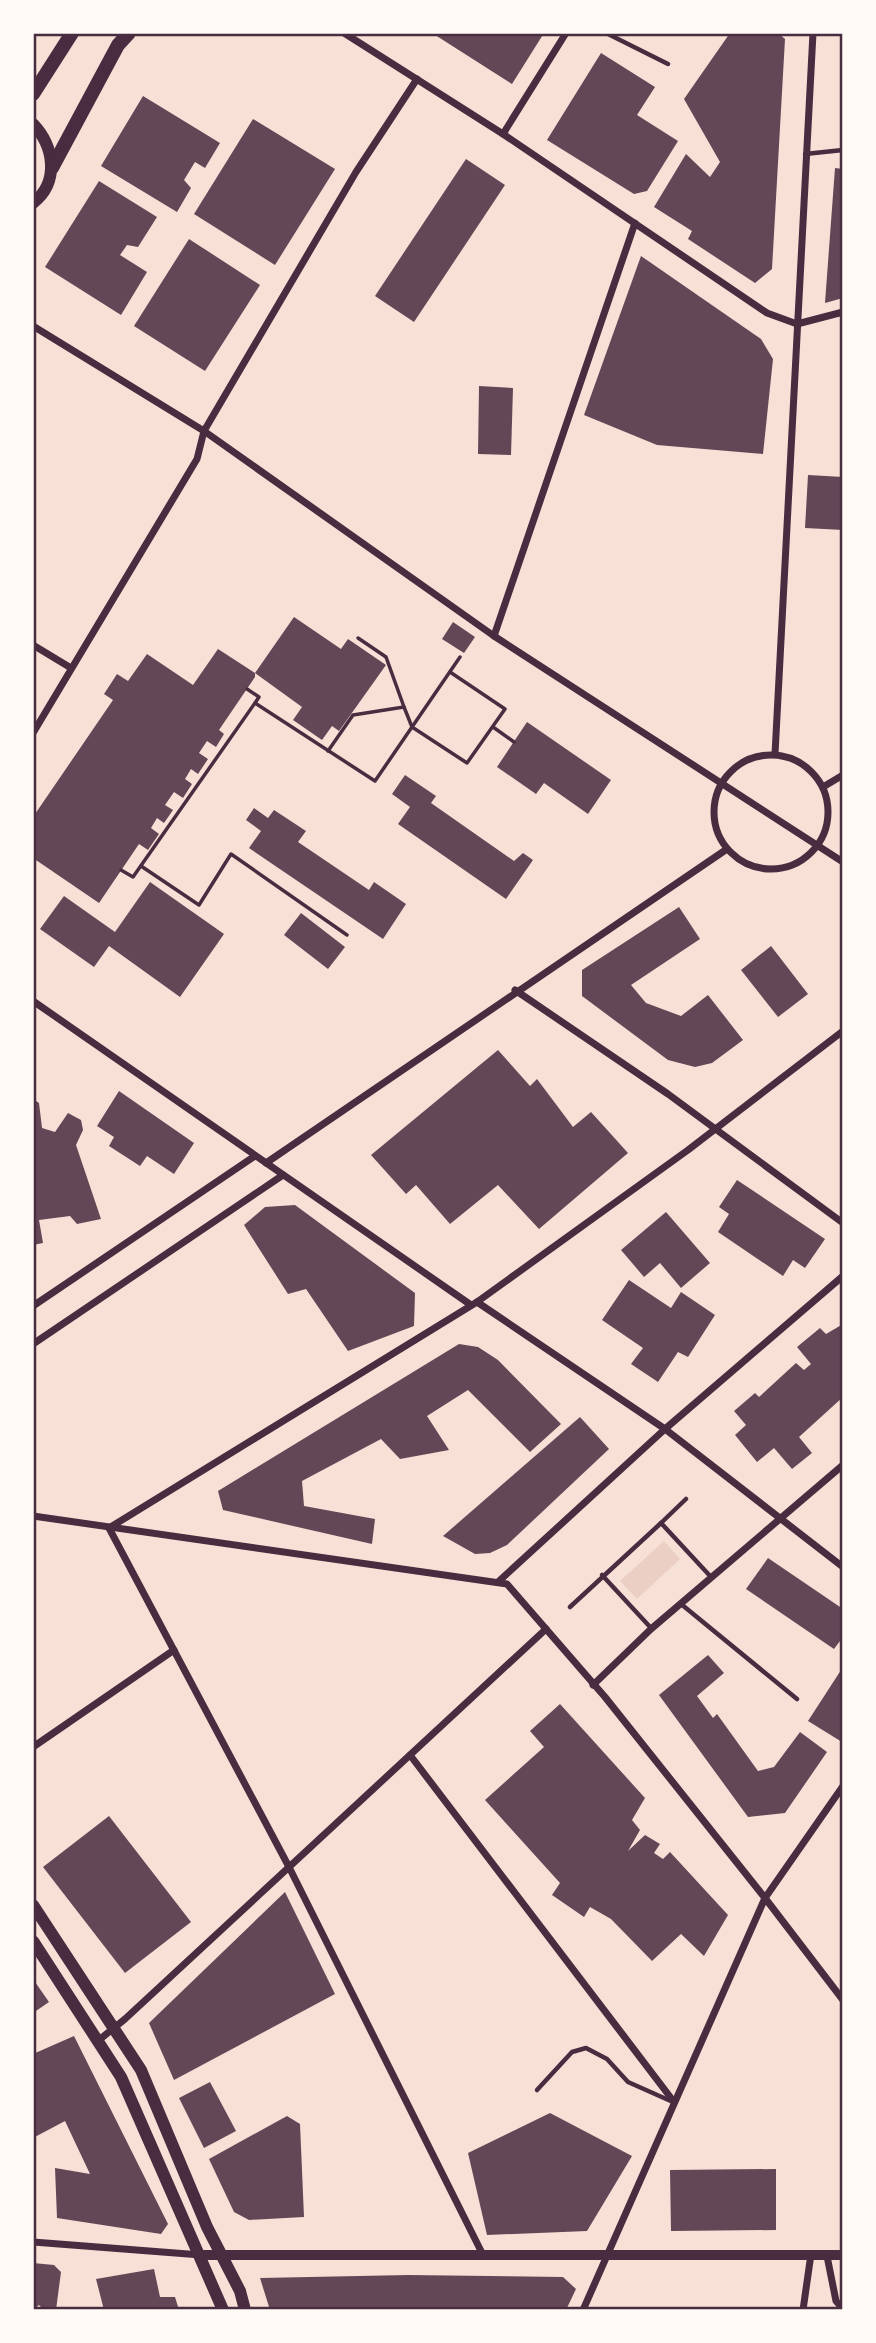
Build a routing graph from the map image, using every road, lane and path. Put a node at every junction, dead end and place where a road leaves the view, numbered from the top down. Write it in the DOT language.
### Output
graph roads {
  1 [pos="72,33"];
  2 [pos="129,33"];
  3 [pos="344,33"];
  4 [pos="566,33"];
  5 [pos="606,33"];
  6 [pos="813,33"];
  7 [pos="668,64"];
  8 [pos="417,79"];
  9 [pos="33,93"];
  10 [pos="33,124"];
  11 [pos="503,134"];
  12 [pos="843,150"];
  13 [pos="805,154"];
  14 [pos="52,169"];
  15 [pos="34,206"];
  16 [pos="635,223"];
  17 [pos="843,312"];
  18 [pos="797,324"];
  19 [pos="33,326"];
  20 [pos="204,431"];
  21 [pos="494,636"];
  22 [pos="358,638"];
  23 [pos="33,645"];
  24 [pos="460,657"];
  25 [pos="71,668"];
  26 [pos="450,672"];
  27 [pos="247,689"];
  28 [pos="255,702"];
  29 [pos="404,707"];
  30 [pos="412,727"];
  31 [pos="493,727"];
  32 [pos="33,733"];
  33 [pos="514,742"];
  34 [pos="328,751"];
  35 [pos="775,754"];
  36 [pos="843,775"];
  37 [pos="722,782"];
  38 [pos="823,787"];
  39 [pos="818,846"];
  40 [pos="727,849"];
  41 [pos="843,862"];
  42 [pos="141,866"];
  43 [pos="121,870"];
  44 [pos="347,935"];
  45 [pos="515,990"];
  46 [pos="33,1001"];
  47 [pos="843,1031"];
  48 [pos="715,1128"];
  49 [pos="255,1156"];
  50 [pos="266,1163"];
  51 [pos="283,1175"];
  52 [pos="843,1223"];
  53 [pos="843,1276"];
  54 [pos="474,1304"];
  55 [pos="33,1306"];
  56 [pos="33,1344"];
  57 [pos="666,1429"];
  58 [pos="843,1465"];
  59 [pos="686,1499"];
  60 [pos="33,1516"];
  61 [pos="780,1520"];
  62 [pos="661,1523"];
  63 [pos="109,1528"];
  64 [pos="843,1567"];
  65 [pos="603,1576"];
  66 [pos="711,1577"];
  67 [pos="498,1582"];
  68 [pos="680,1604"];
  69 [pos="570,1607"];
  70 [pos="546,1629"];
  71 [pos="651,1629"];
  72 [pos="174,1650"];
  73 [pos="593,1685"];
  74 [pos="797,1699"];
  75 [pos="33,1747"];
  76 [pos="410,1755"];
  77 [pos="843,1786"];
  78 [pos="289,1867"];
  79 [pos="765,1898"];
  80 [pos="33,1905"];
  81 [pos="33,1941"];
  82 [pos="843,2000"];
  83 [pos="115,2028"];
  84 [pos="99,2040"];
  85 [pos="537,2090"];
  86 [pos="674,2102"];
  87 [pos="33,2242"];
  88 [pos="482,2253"];
  89 [pos="608,2253"];
  90 [pos="811,2253"];
  91 [pos="202,2255"];
  92 [pos="220,2255"];
  93 [pos="843,2255"];
  94 [pos="827,2256"];
  95 [pos="843,2309"];
  96 [pos="223,2310"];
  97 [pos="245,2310"];
  98 [pos="583,2310"];
  99 [pos="803,2310"];
  1 -- 9 [label="highway"];
  2 -- 14 [label="highway"];
  3 -- 8 [label="street"];
  4 -- 11 [label="street"];
  5 -- 7 [label="lane"];
  6 -- 13 [label="street"];
  8 -- 11 [label="street"];
  8 -- 20 [label="street"];
  10 -- 14 [label="main road"];
  11 -- 16 [label="street"];
  12 -- 13 [label="lane"];
  13 -- 18 [label="street"];
  14 -- 15 [label="main road"];
  16 -- 18 [label="street"];
  16 -- 21 [label="street"];
  17 -- 18 [label="street"];
  18 -- 35 [label="street"];
  19 -- 20 [label="street"];
  20 -- 21 [label="street"];
  20 -- 25 [label="street"];
  21 -- 37 [label="street"];
  22 -- 29 [label="path"];
  23 -- 25 [label="street"];
  24 -- 26 [label="path"];
  25 -- 32 [label="street"];
  26 -- 30 [label="path"];
  26 -- 31 [label="path"];
  27 -- 28 [label="path"];
  28 -- 34 [label="path"];
  28 -- 42 [label="path"];
  29 -- 30 [label="path"];
  29 -- 34 [label="path"];
  30 -- 31 [label="path"];
  30 -- 34 [label="path"];
  31 -- 33 [label="path"];
  35 -- 37 [label="street"];
  35 -- 38 [label="street"];
  36 -- 38 [label="street"];
  37 -- 39 [label="street"];
  37 -- 40 [label="street"];
  38 -- 39 [label="street"];
  39 -- 40 [label="street"];
  39 -- 41 [label="street"];
  40 -- 45 [label="street"];
  42 -- 43 [label="path"];
  42 -- 44 [label="path"];
  45 -- 48 [label="street"];
  45 -- 50 [label="street"];
  46 -- 49 [label="street"];
  47 -- 48 [label="street"];
  48 -- 52 [label="street"];
  48 -- 54 [label="street"];
  49 -- 50 [label="street"];
  49 -- 55 [label="street"];
  50 -- 51 [label="street"];
  51 -- 54 [label="street"];
  51 -- 56 [label="street"];
  53 -- 57 [label="street"];
  54 -- 57 [label="street"];
  54 -- 63 [label="street"];
  57 -- 61 [label="street"];
  57 -- 67 [label="street"];
  58 -- 61 [label="street"];
  59 -- 62 [label="lane"];
  60 -- 63 [label="street"];
  61 -- 64 [label="street"];
  61 -- 66 [label="street"];
  62 -- 65 [label="lane"];
  62 -- 66 [label="lane"];
  63 -- 67 [label="street"];
  63 -- 72 [label="street"];
  65 -- 69 [label="lane"];
  65 -- 71 [label="lane"];
  66 -- 68 [label="street"];
  67 -- 70 [label="street"];
  68 -- 71 [label="street"];
  68 -- 74 [label="lane"];
  70 -- 73 [label="street"];
  70 -- 76 [label="street"];
  71 -- 73 [label="street"];
  72 -- 75 [label="street"];
  72 -- 78 [label="street"];
  73 -- 79 [label="street"];
  76 -- 78 [label="street"];
  76 -- 86 [label="street"];
  77 -- 79 [label="street"];
  78 -- 83 [label="street"];
  78 -- 88 [label="street"];
  79 -- 82 [label="street"];
  79 -- 86 [label="street"];
  80 -- 83 [label="main road"];
  81 -- 84 [label="main road"];
  83 -- 84 [label="street"];
  83 -- 92 [label="main road"];
  84 -- 91 [label="main road"];
  85 -- 86 [label="lane"];
  86 -- 89 [label="street"];
  87 -- 91 [label="street"];
  88 -- 89 [label="street"];
  88 -- 92 [label="street"];
  89 -- 90 [label="street"];
  89 -- 98 [label="street"];
  90 -- 94 [label="street"];
  90 -- 99 [label="street"];
  91 -- 92 [label="street"];
  91 -- 96 [label="main road"];
  92 -- 97 [label="main road"];
  93 -- 94 [label="street"];
  94 -- 95 [label="street"];
}
